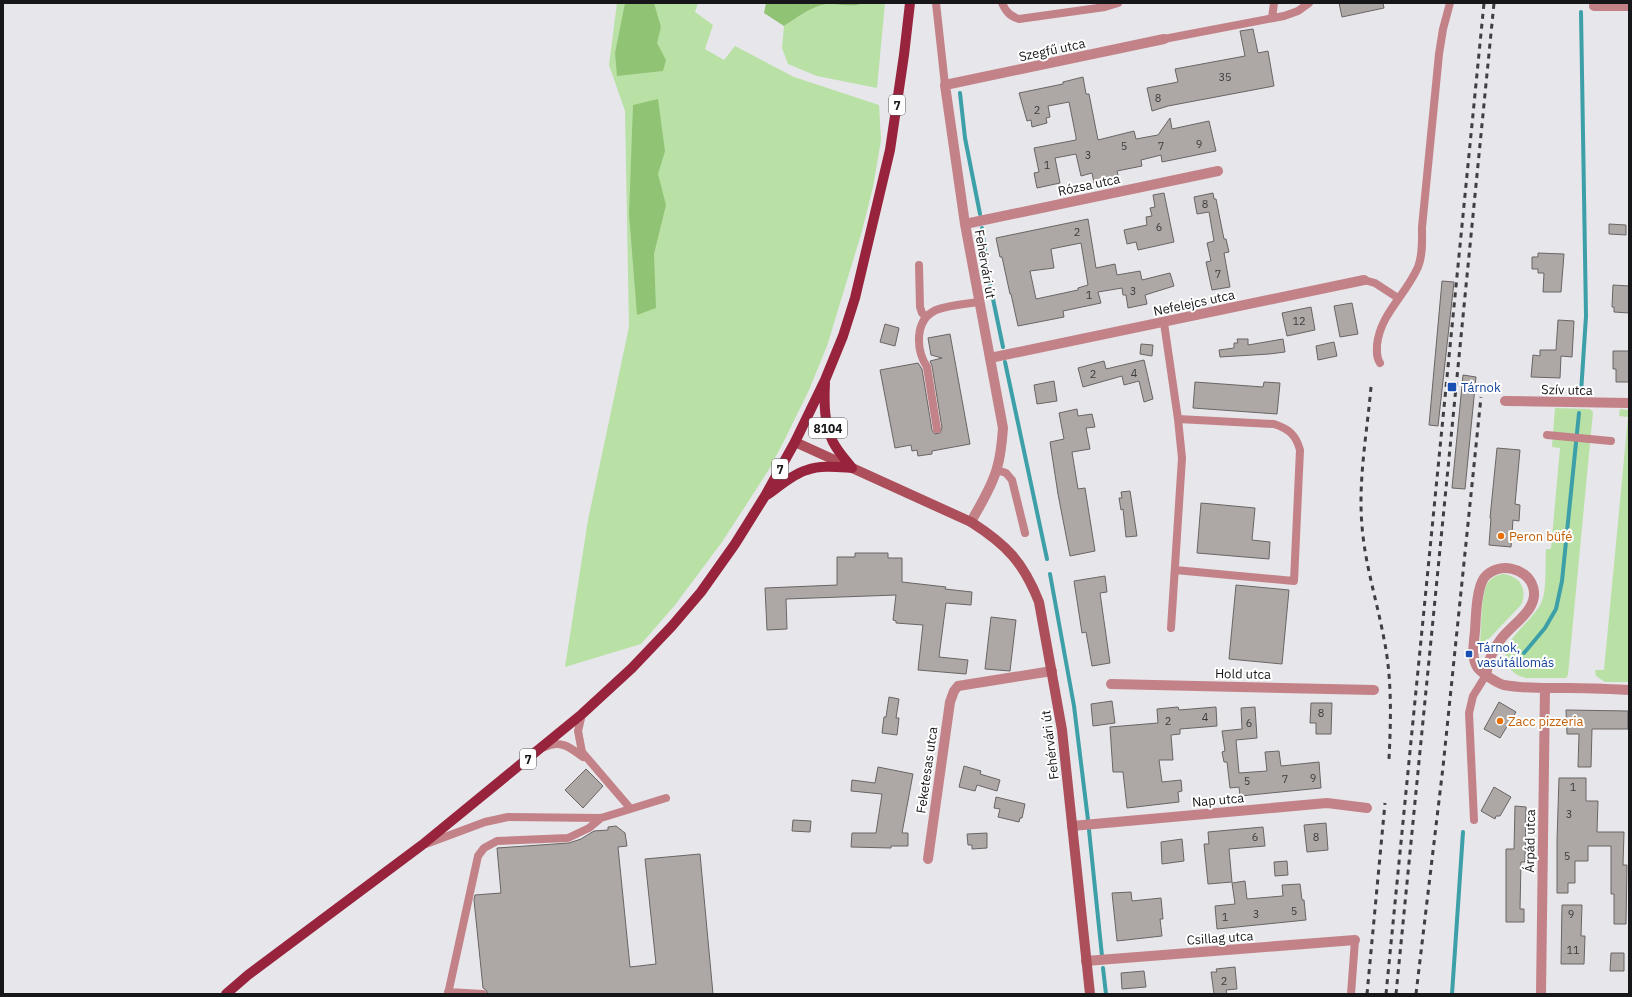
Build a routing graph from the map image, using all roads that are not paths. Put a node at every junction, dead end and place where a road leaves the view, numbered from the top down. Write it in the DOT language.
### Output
graph roads {
  1 [pos="910,3"];
  2 [pos="936,3"];
  3 [pos="1002,3"];
  4 [pos="1118,3"];
  5 [pos="1274,3"];
  6 [pos="1309,3"];
  7 [pos="1450,3"];
  8 [pos="1594,6"];
  9 [pos="1629,6"];
  10 [pos="1076,7"];
  11 [pos="1272,18"];
  12 [pos="1164,39"];
  13 [pos="945,85"];
  14 [pos="1218,172"];
  15 [pos="965,224"];
  16 [pos="920,265"];
  17 [pos="1364,280"];
  18 [pos="1398,298"];
  19 [pos="979,302"];
  20 [pos="926,317"];
  21 [pos="1164,322"];
  22 [pos="990,358"];
  23 [pos="1380,363"];
  24 [pos="825,380"];
  25 [pos="1505,401"];
  26 [pos="1629,403"];
  27 [pos="1178,418"];
  28 [pos="937,429"];
  29 [pos="1547,435"];
  30 [pos="1611,441"];
  31 [pos="795,442"];
  32 [pos="852,468"];
  33 [pos="997,470"];
  34 [pos="765,496"];
  35 [pos="971,522"];
  36 [pos="1025,533"];
  37 [pos="1175,570"];
  38 [pos="1171,628"];
  39 [pos="1052,671"];
  40 [pos="1486,675"];
  41 [pos="1111,684"];
  42 [pos="1545,688"];
  43 [pos="1374,690"];
  44 [pos="1629,690"];
  45 [pos="582,714"];
  46 [pos="536,752"];
  47 [pos="590,762"];
  48 [pos="666,798"];
  49 [pos="630,808"];
  50 [pos="1367,808"];
  51 [pos="601,818"];
  52 [pos="1474,820"];
  53 [pos="1072,826"];
  54 [pos="422,845"];
  55 [pos="928,859"];
  56 [pos="1355,940"];
  57 [pos="1086,961"];
  58 [pos="448,993"];
  59 [pos="226,994"];
  60 [pos="483,994"];
  61 [pos="1090,994"];
  62 [pos="1351,994"];
  63 [pos="1541,994"];
  1 -- 24 [label="main road, 7"];
  2 -- 13 [label="lane, Fehérvári út"];
  3 -- 10 [label="lane"];
  4 -- 10 [label="lane"];
  5 -- 11 [label="lane"];
  6 -- 11 [label="lane"];
  7 -- 18 [label="lane"];
  8 -- 9 [label="street"];
  11 -- 12 [label="lane"];
  12 -- 13 [label="street, Szegfű utca"];
  13 -- 15 [label="street, Fehérvári út"];
  14 -- 15 [label="street, Rózsa utca"];
  15 -- 19 [label="street, Fehérvári út"];
  16 -- 20 [label="lane"];
  17 -- 18 [label="lane, Nefelejcs utca"];
  17 -- 21 [label="street, Nefelejcs utca"];
  18 -- 23 [label="lane"];
  19 -- 20 [label="lane"];
  19 -- 22 [label="street, Fehérvári út"];
  20 -- 28 [label="lane"];
  21 -- 22 [label="street, Nefelejcs utca"];
  21 -- 27 [label="lane"];
  22 -- 33 [label="street, Fehérvári út"];
  24 -- 31 [label="main road, 7"];
  24 -- 32 [label="main road, 8104"];
  25 -- 26 [label="street, Szív utca"];
  27 -- 37 [label="lane"];
  27 -- 37 [label="lane"];
  29 -- 30 [label="lane"];
  31 -- 32 [label="main road, Fehérvári út / 8104"];
  31 -- 34 [label="main road, 7"];
  32 -- 34 [label="main road, 8104"];
  32 -- 35 [label="main road, Fehérvári út / 8104"];
  33 -- 35 [label="street, Fehérvári út"];
  33 -- 36 [label="lane"];
  34 -- 45 [label="main road, 7"];
  35 -- 39 [label="main road, Fehérvári út / 8104"];
  37 -- 38 [label="lane"];
  39 -- 53 [label="main road, Fehérvári út / 8104"];
  39 -- 55 [label="street, Feketesas utca"];
  40 -- 40 [label="street"];
  40 -- 42 [label="street"];
  40 -- 52 [label="lane"];
  41 -- 43 [label="street, Hold utca"];
  42 -- 44 [label="street"];
  42 -- 63 [label="street, Árpád utca"];
  45 -- 46 [label="main road, 7"];
  45 -- 47 [label="lane"];
  46 -- 47 [label="lane"];
  46 -- 54 [label="main road, 7"];
  47 -- 49 [label="lane"];
  48 -- 49 [label="lane"];
  49 -- 51 [label="lane"];
  50 -- 53 [label="street, Nap utca"];
  51 -- 54 [label="lane"];
  51 -- 58 [label="lane"];
  53 -- 57 [label="main road, Fehérvári út / 8104"];
  54 -- 59 [label="main road, 7"];
  56 -- 57 [label="street, Csillag utca"];
  56 -- 62 [label="lane"];
  57 -- 61 [label="main road, Fehérvári út / 8104"];
  58 -- 60 [label="lane"];
}
